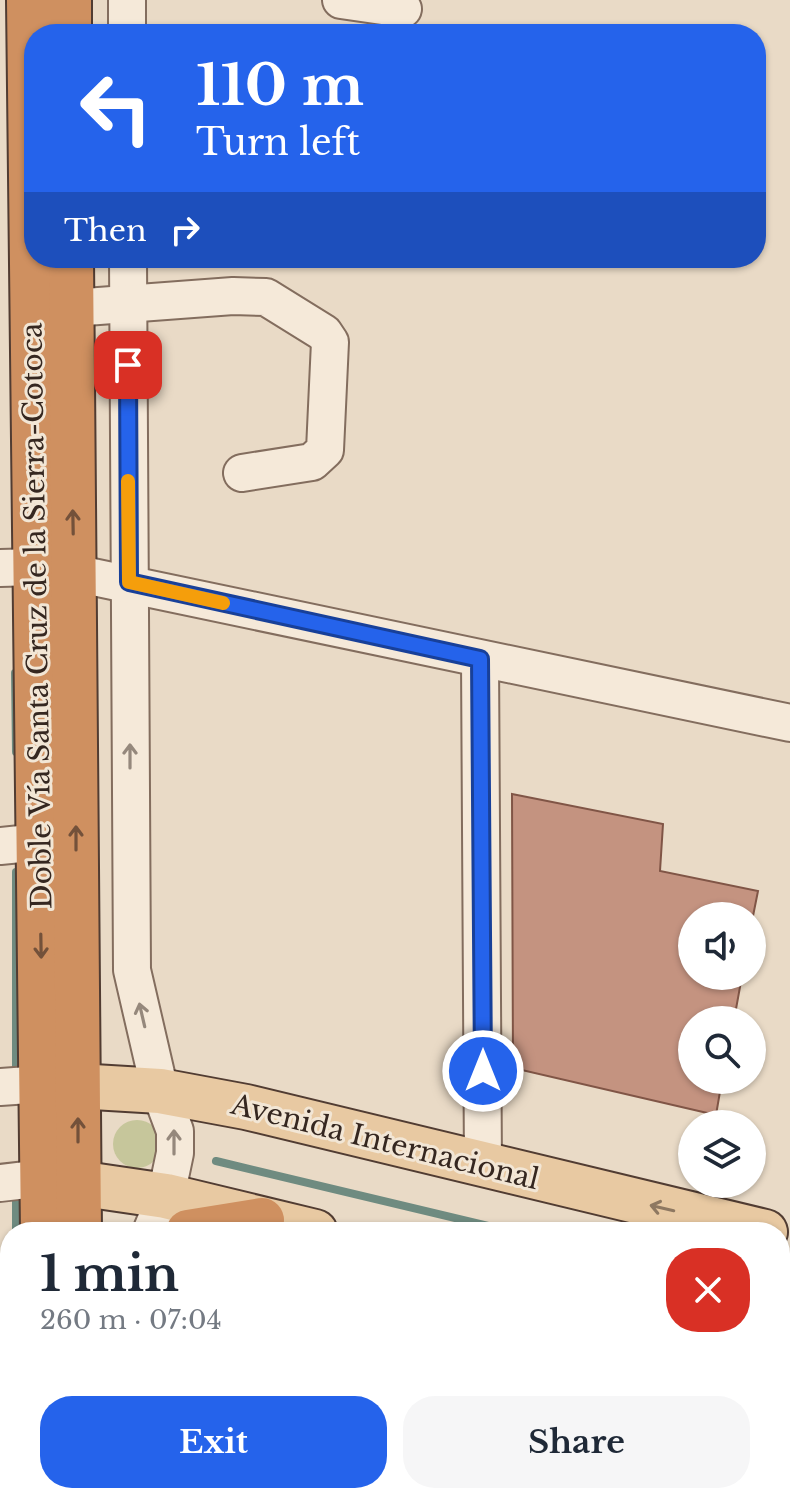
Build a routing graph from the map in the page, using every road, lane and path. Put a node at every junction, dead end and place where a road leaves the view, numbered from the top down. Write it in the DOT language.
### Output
graph roads {
  1 [pos="29,0"];
  2 [pos="69,0"];
  3 [pos="127,0"];
  4 [pos="341,0"];
  5 [pos="403,9"];
  6 [pos="29,24"];
  7 [pos="69,24"];
  8 [pos="127,24"];
  9 [pos="33,268"];
  10 [pos="71,268"];
  11 [pos="128,268"];
  12 [pos="128,303"];
  13 [pos="72,308"];
  14 [pos="242,473"];
  15 [pos="37,570"];
  16 [pos="129,582"];
  17 [pos="480,659"];
  18 [pos="790,723"];
  19 [pos="20,844"];
  20 [pos="60,1084"];
  21 [pos="0,1087"];
  22 [pos="160,1091"];
  23 [pos="483,1166"];
  24 [pos="61,1179"];
  25 [pos="0,1183"];
  26 [pos="168,1220"];
  27 [pos="262,1220"];
  28 [pos="46,1222"];
  29 [pos="76,1222"];
  30 [pos="271,1222"];
  31 [pos="722,1222"];
  1 -- 6 [label="highway, Doble Vía Santa Cruz de la Sierra-Cotoca"];
  2 -- 7 [label="highway"];
  3 -- 8 [label="street"];
  4 -- 5 [label="street"];
  9 -- 15 [label="highway, Doble Vía Santa Cruz de la Sierra-Cotoca"];
  10 -- 13 [label="highway, Doble Vía Santa Cruz de la Sierra-Cotoca"];
  11 -- 12 [label="street"];
  12 -- 13 [label="street"];
  12 -- 14 [label="street"];
  12 -- 16 [label="street"];
  15 -- 13 [label="highway, Doble Vía Santa Cruz de la Sierra-Cotoca, one-way"];
  15 -- 16 [label="street"];
  15 -- 19 [label="highway, Doble Vía Santa Cruz de la Sierra-Cotoca"];
  20 -- 15 [label="highway, Doble Vía Santa Cruz de la Sierra-Cotoca, one-way"];
  16 -- 17 [label="street"];
  22 -- 16 [label="street, one-way"];
  17 -- 18 [label="street"];
  17 -- 23 [label="street"];
  19 -- 20 [label="highway, Doble Vía Santa Cruz de la Sierra-Cotoca, one-way"];
  20 -- 21 [label="street, Avenida Internacional"];
  20 -- 22 [label="main road, Avenida Internacional"];
  20 -- 24 [label="highway, Doble Vía Santa Cruz de la Sierra-Cotoca"];
  22 -- 23 [label="main road, Avenida Internacional"];
  26 -- 22 [label="street, one-way"];
  31 -- 23 [label="main road, Avenida Internacional, one-way"];
  24 -- 25 [label="street"];
  24 -- 26 [label="main road"];
  24 -- 28 [label="highway, Doble Vía Santa Cruz de la Sierra-Cotoca"];
  24 -- 29 [label="highway, Doble Vía Santa Cruz de la Sierra-Cotoca"];
  26 -- 27 [label="highway"];
  27 -- 30 [label="main road"];
}
